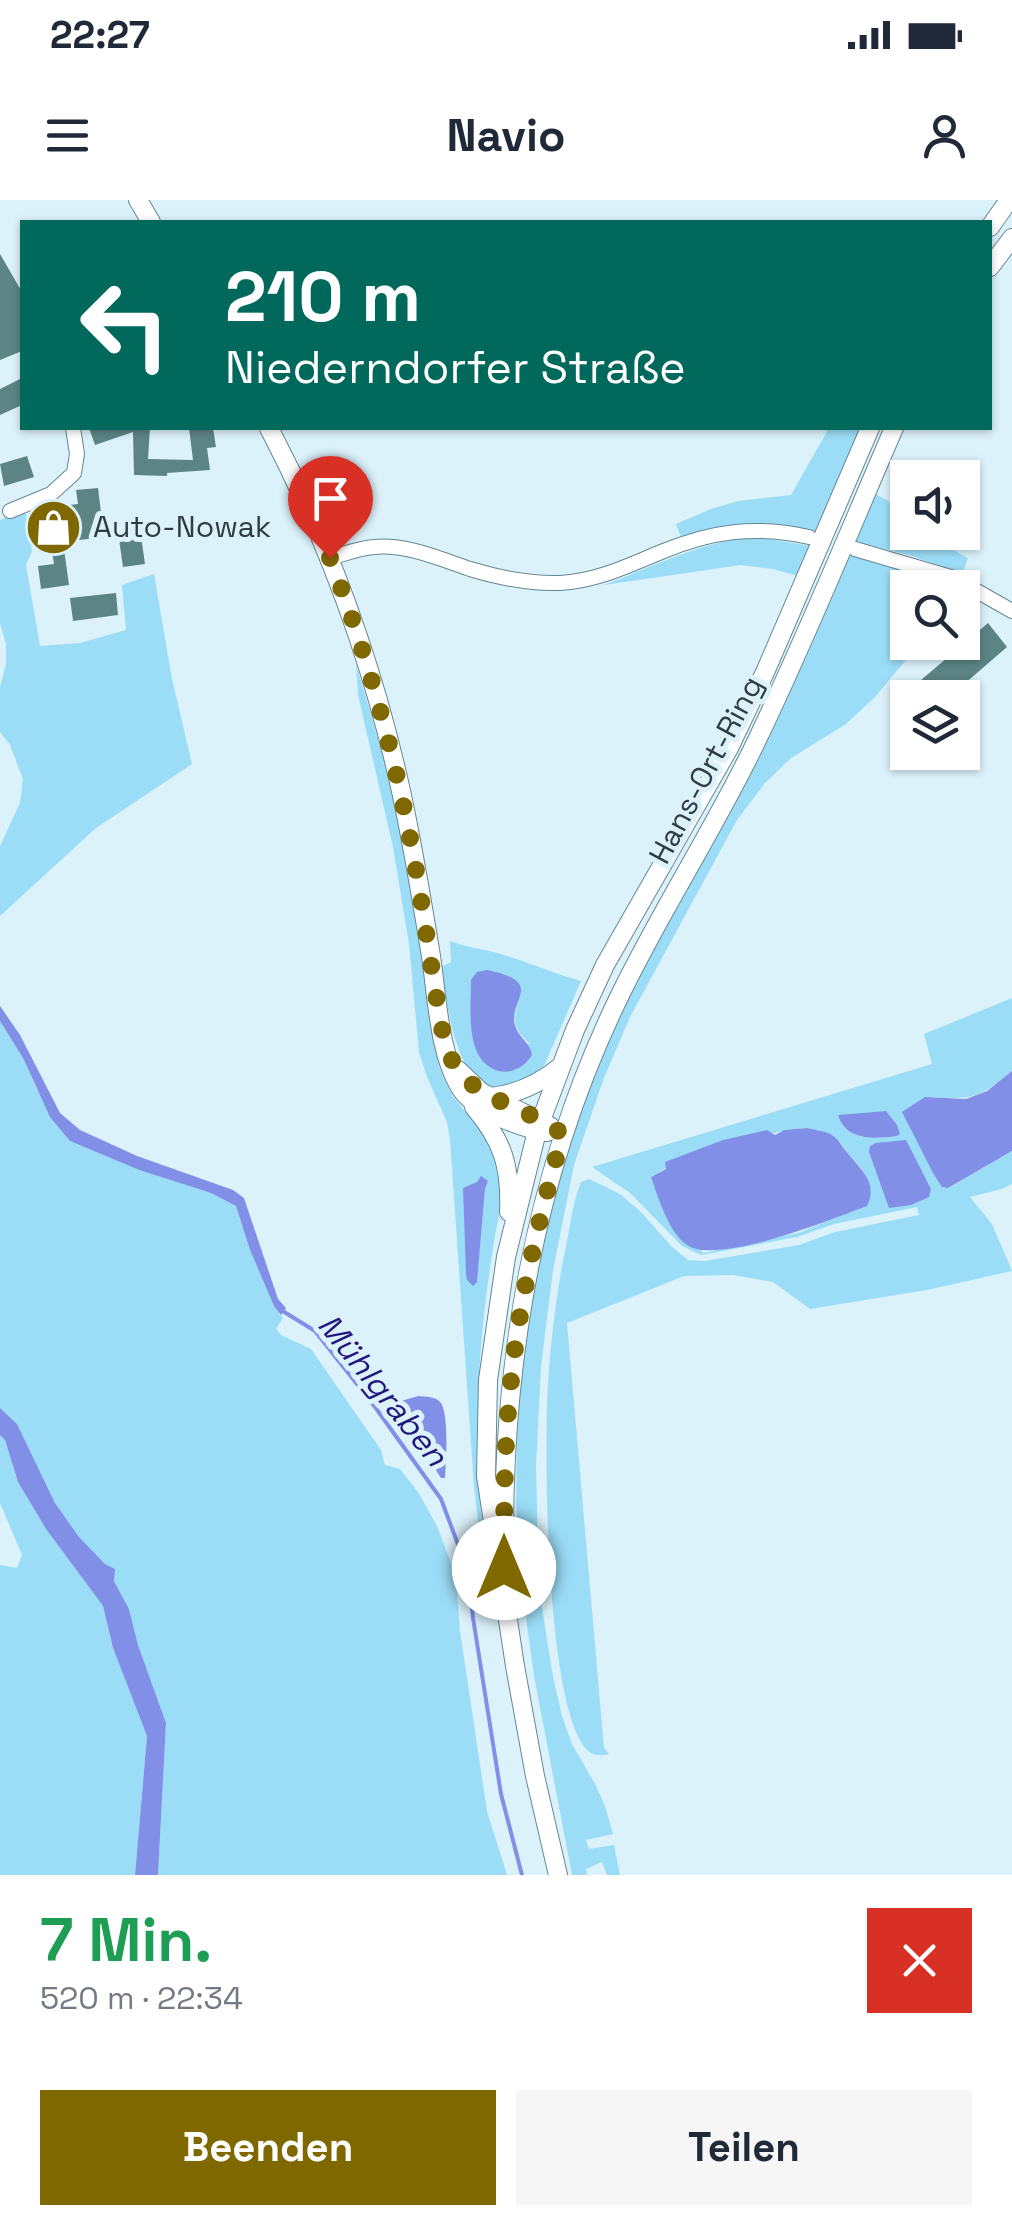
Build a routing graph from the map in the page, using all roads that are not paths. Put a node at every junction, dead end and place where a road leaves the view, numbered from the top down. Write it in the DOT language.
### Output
graph roads {
  1 [pos="1009,200"];
  2 [pos="992,223"];
  3 [pos="1012,238"];
  4 [pos="992,264"];
  5 [pos="73,430"];
  6 [pos="270,430"];
  7 [pos="869,430"];
  8 [pos="893,430"];
  9 [pos="10,512"];
  10 [pos="809,538"];
  11 [pos="855,549"];
  12 [pos="330,558"];
  13 [pos="1012,611"];
  14 [pos="447,1053"];
  15 [pos="560,1066"];
  16 [pos="490,1096"];
  17 [pos="466,1097"];
  18 [pos="539,1125"];
  19 [pos="563,1134"];
  20 [pos="506,1257"];
  21 [pos="505,1599"];
  22 [pos="558,1875"];
  1 -- 2 [label="main road"];
  3 -- 4 [label="main road"];
  5 -- 9 [label="street"];
  6 -- 12 [label="main road"];
  7 -- 15 [label="main road, Hans-Ort-Ring"];
  8 -- 19 [label="main road, Hans-Ort-Ring"];
  10 -- 12 [label="street"];
  11 -- 13 [label="street"];
  12 -- 14 [label="main road"];
  14 -- 16 [label="main road"];
  14 -- 17 [label="main road"];
  15 -- 16 [label="main road"];
  15 -- 18 [label="main road, Hans-Ort-Ring"];
  16 -- 18 [label="main road"];
  17 -- 18 [label="main road"];
  17 -- 20 [label="main road"];
  18 -- 19 [label="main road"];
  18 -- 20 [label="main road, Hans-Ort-Ring"];
  19 -- 21 [label="main road, Hans-Ort-Ring"];
  20 -- 21 [label="main road"];
  21 -- 22 [label="main road"];
}
